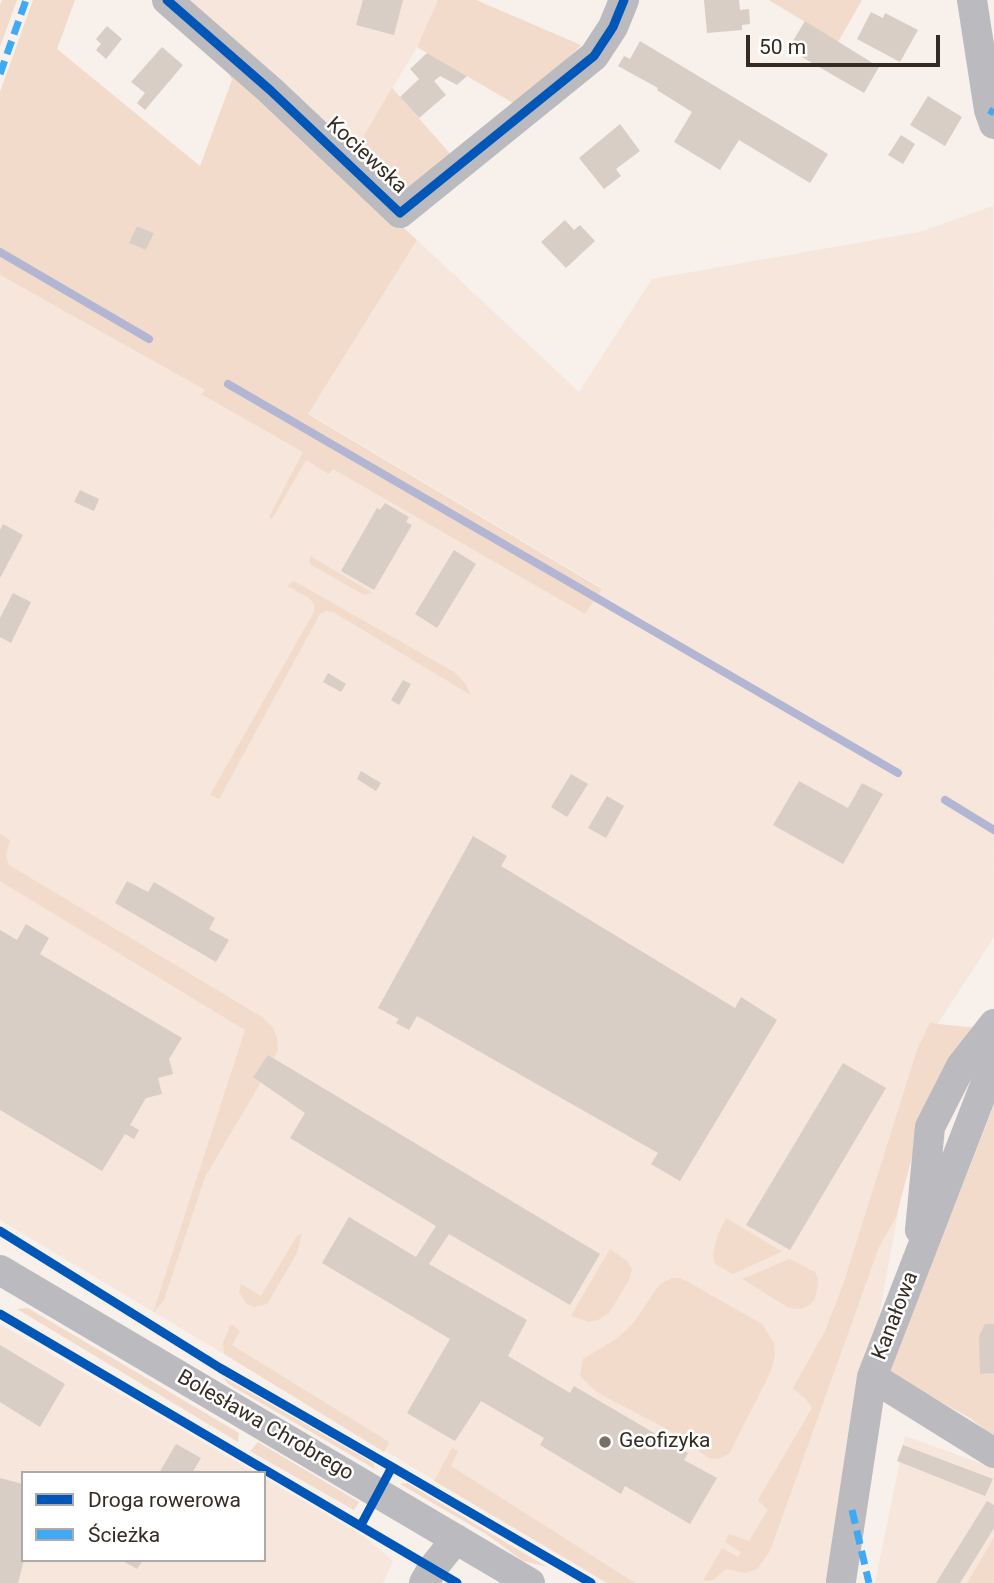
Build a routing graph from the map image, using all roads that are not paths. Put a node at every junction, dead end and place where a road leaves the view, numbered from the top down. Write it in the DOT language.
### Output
graph roads {
  1 [pos="167,0"];
  2 [pos="624,0"];
  3 [pos="972,0"];
  4 [pos="994,124"];
  5 [pos="994,1024"];
  6 [pos="994,1062"];
  7 [pos="918,1258"];
  8 [pos="0,1270"];
  9 [pos="872,1377"];
  10 [pos="994,1453"];
  11 [pos="456,1539"];
  12 [pos="841,1581"];
  13 [pos="424,1583"];
  14 [pos="530,1583"];
  1 -- 2 [label="street, Kociewska"];
  3 -- 4 [label="street"];
  5 -- 7 [label="street"];
  6 -- 7 [label="street, Kanałowa"];
  7 -- 9 [label="street, Kanałowa"];
  8 -- 11 [label="street, Bolesława Chrobrego"];
  9 -- 10 [label="street"];
  9 -- 12 [label="street, Kanałowa"];
  11 -- 13 [label="street"];
  11 -- 14 [label="street, Bolesława Chrobrego"];
}
